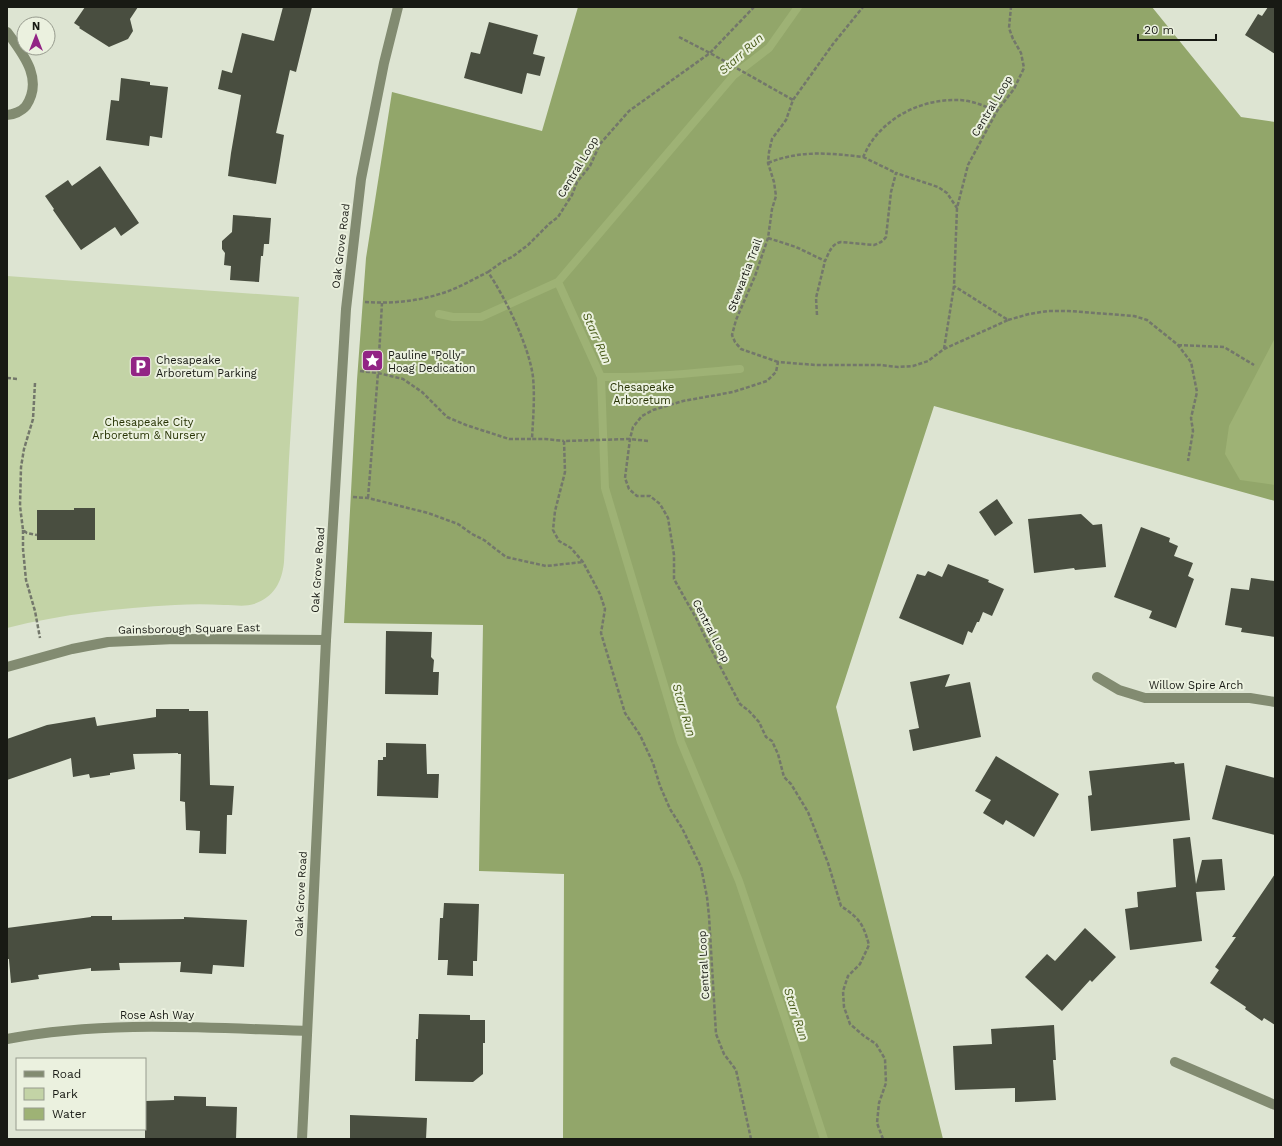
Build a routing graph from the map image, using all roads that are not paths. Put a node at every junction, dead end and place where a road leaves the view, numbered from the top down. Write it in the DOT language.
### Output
graph roads {
  1 [pos="398,7"];
  2 [pos="7,32"];
  3 [pos="7,115"];
  4 [pos="326,640"];
  5 [pos="7,667"];
  6 [pos="1097,677"];
  7 [pos="1275,702"];
  8 [pos="307,1031"];
  9 [pos="7,1039"];
  10 [pos="1175,1062"];
  11 [pos="1275,1106"];
  12 [pos="302,1139"];
  1 -- 4 [label="street, Oak Grove Road"];
  2 -- 3 [label="street"];
  4 -- 5 [label="street, Gainsborough Square East"];
  4 -- 8 [label="street, Oak Grove Road"];
  6 -- 7 [label="street, Willow Spire Arch"];
  8 -- 9 [label="street, Rose Ash Way"];
  8 -- 12 [label="street, Oak Grove Road"];
  10 -- 11 [label="street"];
}
